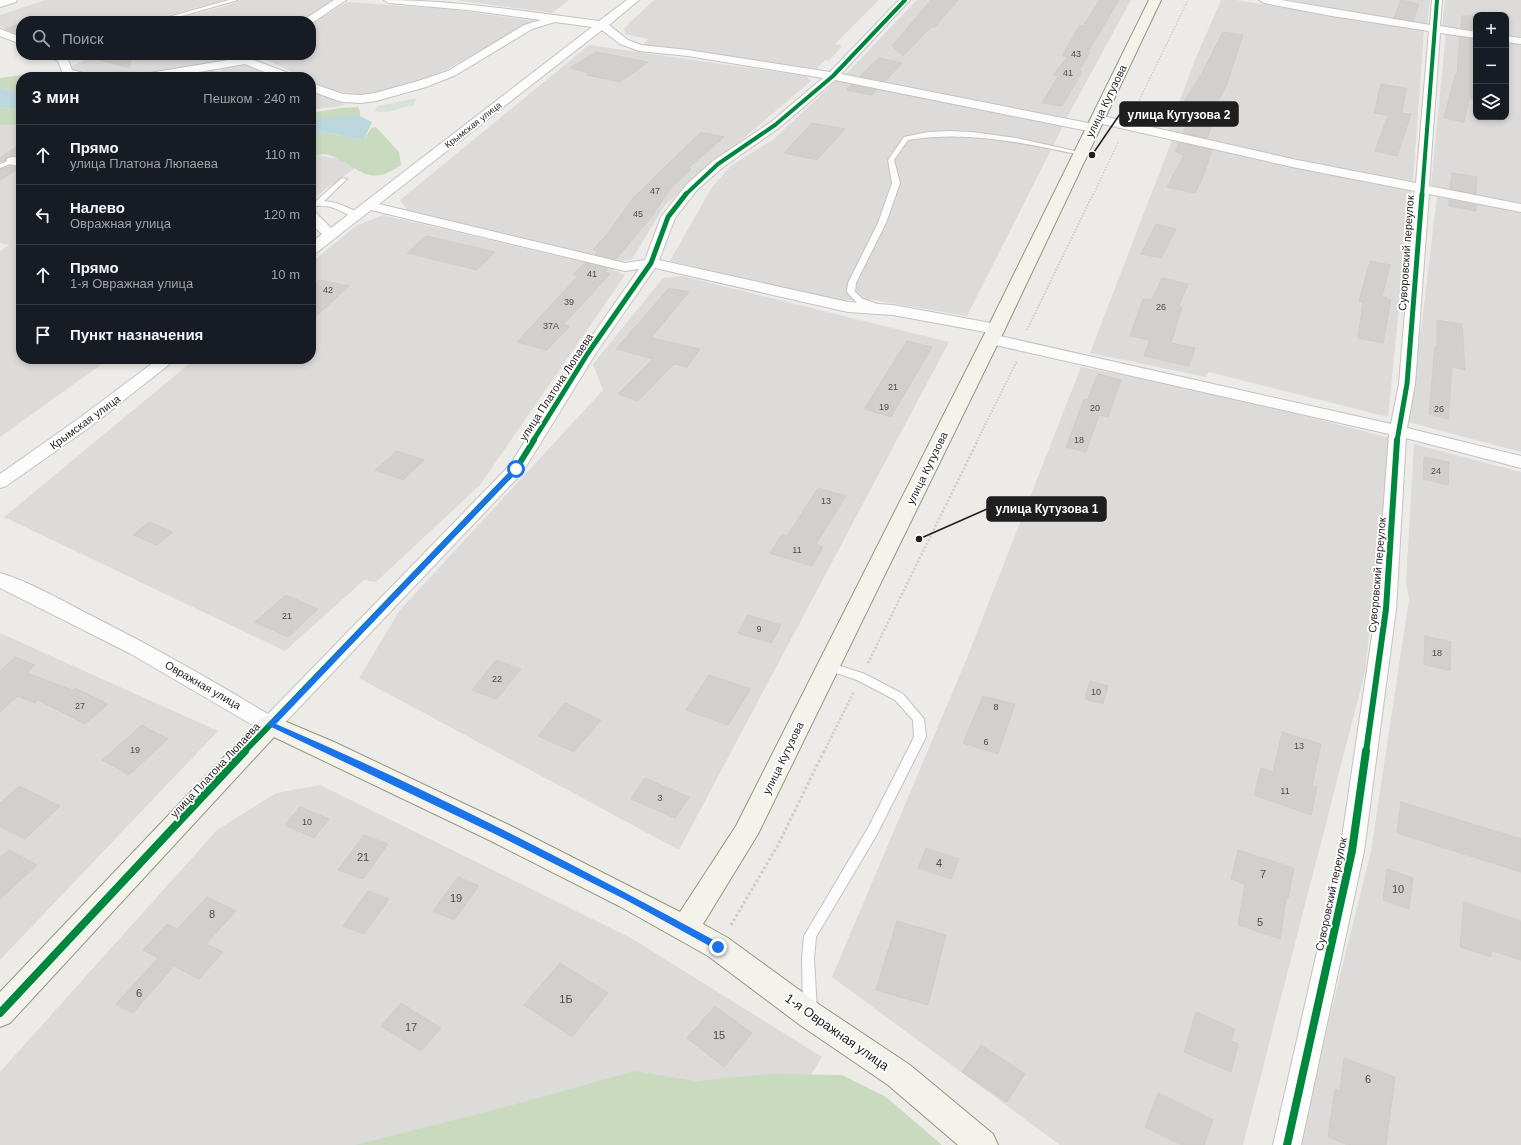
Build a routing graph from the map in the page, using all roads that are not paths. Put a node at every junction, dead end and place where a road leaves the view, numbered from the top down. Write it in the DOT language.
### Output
graph roads {
  1 [pos="12,0"];
  2 [pos="235,0"];
  3 [pos="341,0"];
  4 [pos="389,0"];
  5 [pos="634,0"];
  6 [pos="905,0"];
  7 [pos="1155,0"];
  8 [pos="1264,0"];
  9 [pos="1437,0"];
  10 [pos="0,4"];
  11 [pos="176,16"];
  12 [pos="316,16"];
  13 [pos="560,21"];
  14 [pos="602,25"];
  15 [pos="1434,28"];
  16 [pos="0,32"];
  17 [pos="1473,34"];
  18 [pos="16,39"];
  19 [pos="1509,39"];
  20 [pos="1521,41"];
  21 [pos="63,60"];
  22 [pos="239,60"];
  23 [pos="254,60"];
  24 [pos="67,72"];
  25 [pos="176,72"];
  26 [pos="277,72"];
  27 [pos="833,76"];
  28 [pos="316,89"];
  29 [pos="1095,123"];
  30 [pos="1081,153"];
  31 [pos="16,162"];
  32 [pos="0,166"];
  33 [pos="344,179"];
  34 [pos="1421,188"];
  35 [pos="318,202"];
  36 [pos="369,206"];
  37 [pos="1521,208"];
  38 [pos="357,215"];
  39 [pos="316,221"];
  40 [pos="331,235"];
  41 [pos="316,246"];
  42 [pos="651,262"];
  43 [pos="893,310"];
  44 [pos="993,334"];
  45 [pos="161,364"];
  46 [pos="1398,431"];
  47 [pos="1521,462"];
  48 [pos="0,482"];
  49 [pos="0,580"];
  50 [pos="828,666"];
  51 [pos="270,725"];
  52 [pos="685,928"];
  53 [pos="0,1013"];
  54 [pos="810,1015"];
  55 [pos="982,1145"];
  56 [pos="1287,1145"];
  1 -- 10 [label="street"];
  2 -- 11 [label="lane"];
  3 -- 12 [label="street"];
  4 -- 13 [label="street"];
  5 -- 14 [label="street, Крымская улица"];
  6 -- 27 [label="street, улица Платона Люпаева"];
  7 -- 29 [label="street, улица Кутузова"];
  8 -- 15 [label="street"];
  9 -- 15 [label="street, Суворовский переулок"];
  13 -- 14 [label="street"];
  13 -- 28 [label="street"];
  14 -- 27 [label="street"];
  14 -- 36 [label="street, Крымская улица"];
  15 -- 17 [label="street"];
  15 -- 34 [label="street, Суворовский переулок"];
  16 -- 18 [label="street"];
  19 -- 20 [label="street"];
  21 -- 24 [label="street"];
  22 -- 25 [label="street"];
  23 -- 26 [label="street"];
  27 -- 29 [label="street"];
  27 -- 42 [label="street, улица Платона Люпаева"];
  29 -- 30 [label="street, улица Кутузова"];
  29 -- 34 [label="street"];
  30 -- 43 [label="lane"];
  30 -- 44 [label="street, улица Кутузова"];
  31 -- 32 [label="lane"];
  33 -- 35 [label="lane"];
  34 -- 37 [label="street"];
  34 -- 46 [label="street, Суворовский переулок"];
  35 -- 38 [label="lane"];
  36 -- 38 [label="street, Крымская улица"];
  36 -- 42 [label="street"];
  38 -- 40 [label="street, Крымская улица"];
  39 -- 40 [label="street"];
  40 -- 41 [label="street, Крымская улица"];
  42 -- 43 [label="street"];
  42 -- 51 [label="street, улица Платона Люпаева"];
  43 -- 44 [label="street"];
  44 -- 46 [label="street"];
  44 -- 50 [label="street, улица Кутузова"];
  45 -- 48 [label="street, Крымская улица"];
  46 -- 47 [label="street"];
  46 -- 56 [label="street, Суворовский переулок"];
  49 -- 51 [label="street, Овражная улица"];
  50 -- 52 [label="street, улица Кутузова"];
  50 -- 54 [label="lane"];
  51 -- 52 [label="street, Овражная улица"];
  51 -- 53 [label="street, улица Платона Люпаева"];
  52 -- 54 [label="street, 1-я Овражная улица"];
  54 -- 55 [label="street, 1-я Овражная улица"];
}
